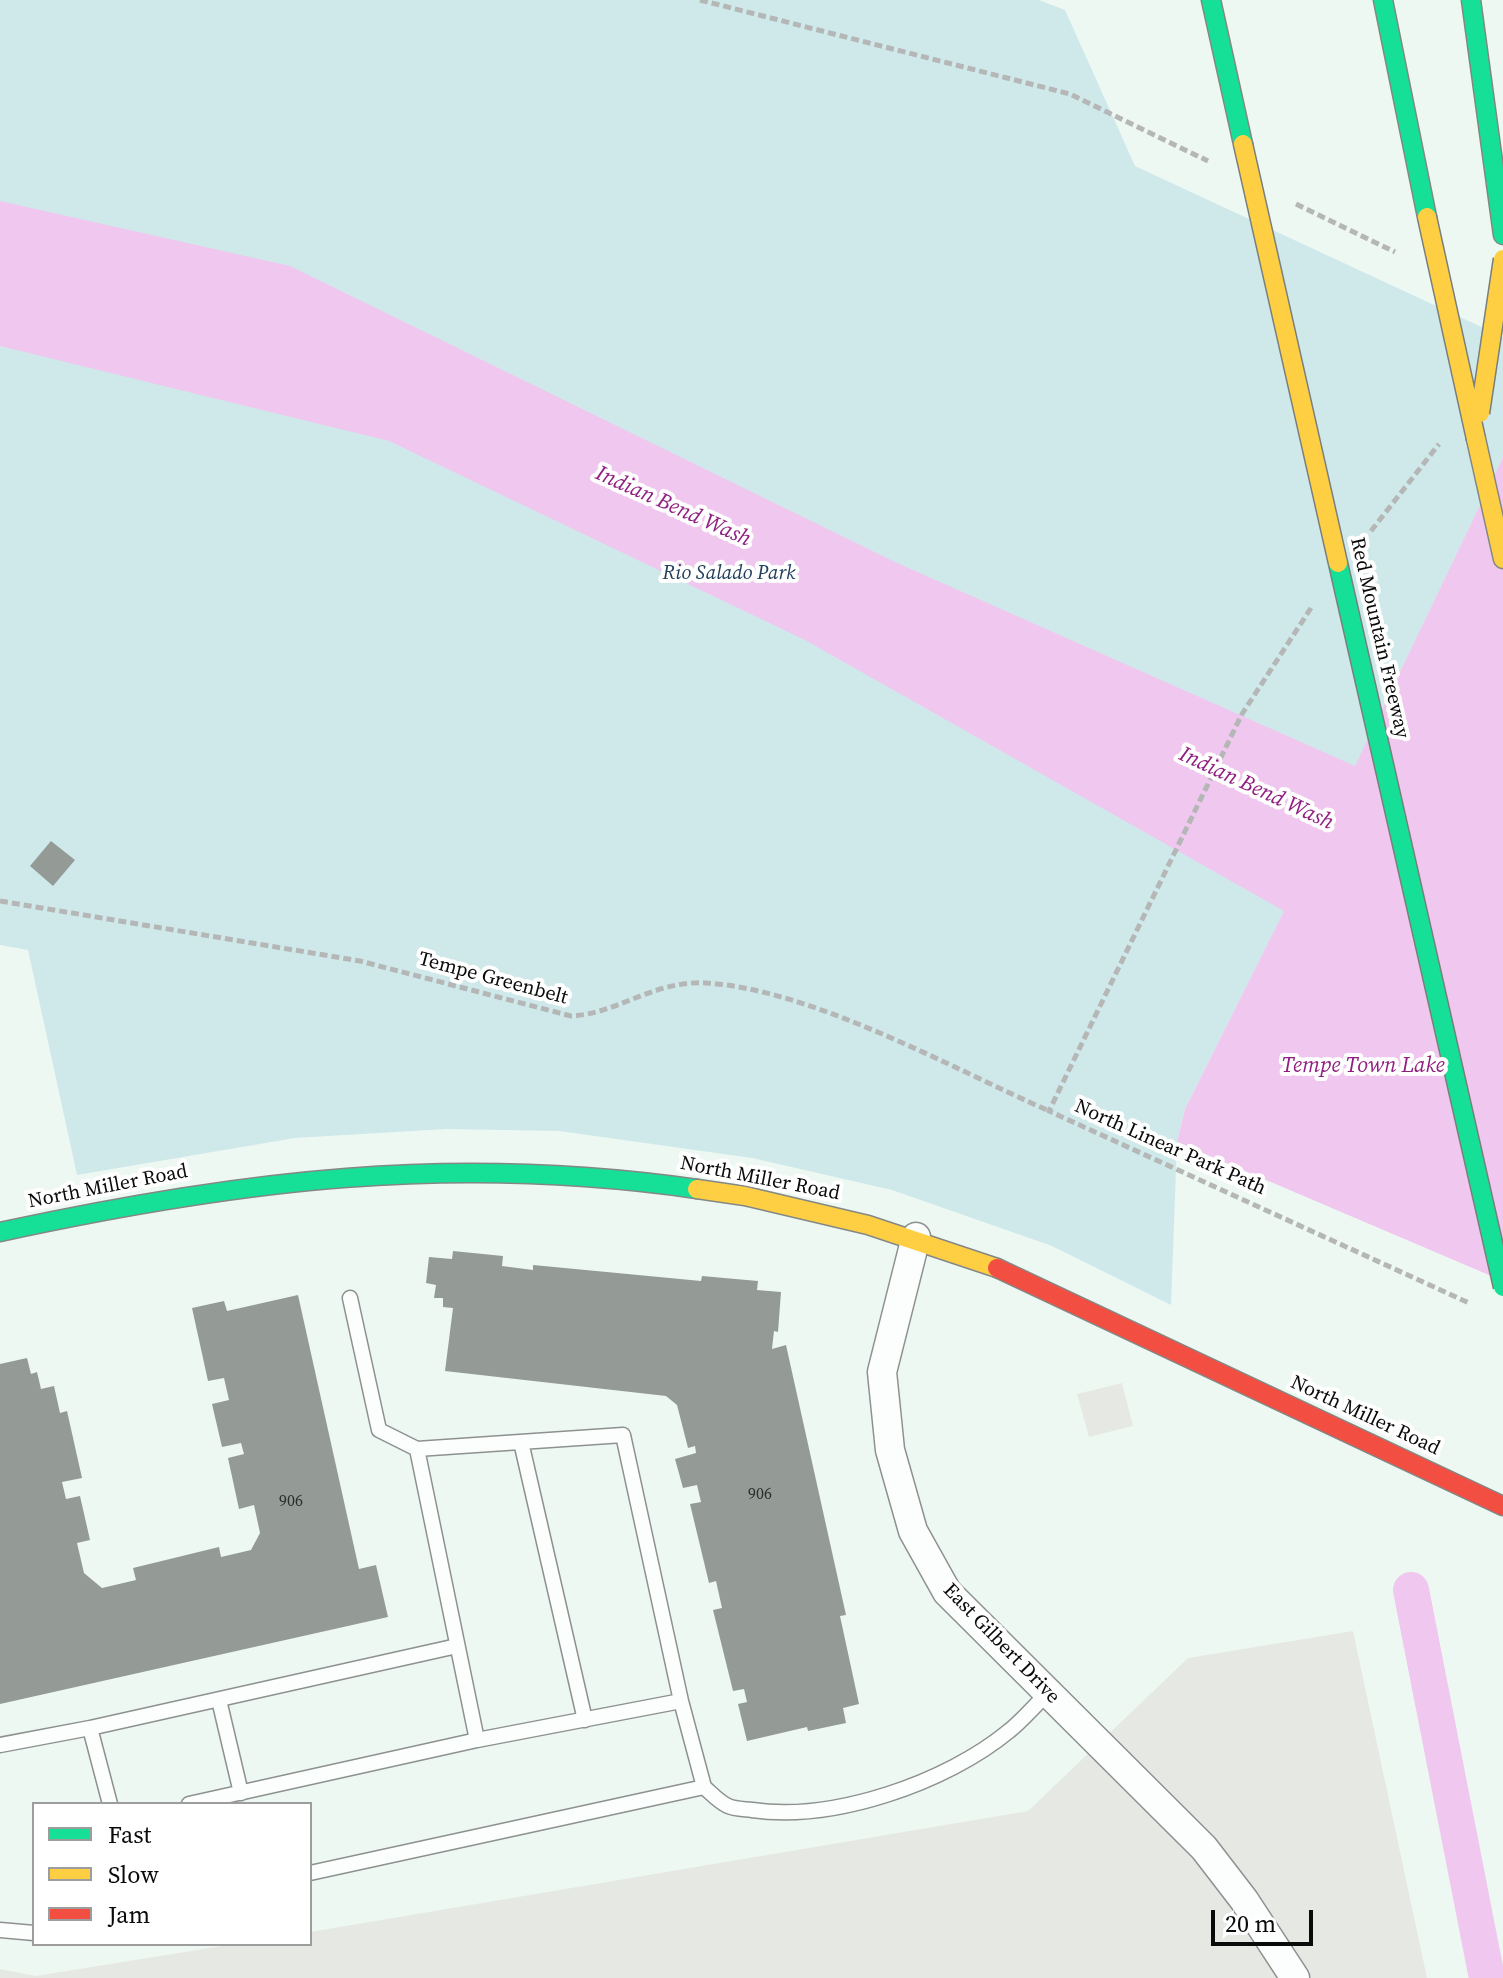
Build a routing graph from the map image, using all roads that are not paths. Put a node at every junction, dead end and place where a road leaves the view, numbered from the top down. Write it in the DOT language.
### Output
graph roads {
  1 [pos="1211,0"];
  2 [pos="1383,0"];
  3 [pos="1471,0"];
  4 [pos="1503,235"];
  5 [pos="1503,259"];
  6 [pos="1476,439"];
  7 [pos="1503,559"];
  8 [pos="0,1232"];
  9 [pos="916,1237"];
  10 [pos="1503,1287"];
  11 [pos="350,1298"];
  12 [pos="521,1442"];
  13 [pos="417,1449"];
  14 [pos="1503,1506"];
  15 [pos="457,1646"];
  16 [pos="1048,1693"];
  17 [pos="219,1700"];
  18 [pos="681,1701"];
  19 [pos="585,1720"];
  20 [pos="90,1728"];
  21 [pos="477,1740"];
  22 [pos="0,1745"];
  23 [pos="704,1787"];
  24 [pos="241,1793"];
  25 [pos="109,1802"];
  26 [pos="198,1802"];
  27 [pos="312,1873"];
  28 [pos="0,1930"];
  29 [pos="32,1933"];
  30 [pos="1295,1978"];
  1 -- 10 [label="main road, Red Mountain Freeway, bridge"];
  2 -- 6 [label="main road, bridge"];
  3 -- 4 [label="main road"];
  5 -- 6 [label="main road, bridge"];
  6 -- 7 [label="main road"];
  8 -- 9 [label="main road, North Miller Road"];
  9 -- 14 [label="main road, North Miller Road"];
  9 -- 16 [label="street, East Gilbert Drive"];
  11 -- 13 [label="lane"];
  12 -- 13 [label="lane"];
  12 -- 18 [label="lane"];
  12 -- 19 [label="lane"];
  13 -- 15 [label="lane"];
  15 -- 17 [label="lane"];
  15 -- 21 [label="lane"];
  16 -- 23 [label="lane"];
  16 -- 30 [label="street, East Gilbert Drive"];
  17 -- 20 [label="lane"];
  17 -- 24 [label="lane"];
  18 -- 19 [label="lane"];
  18 -- 23 [label="lane"];
  19 -- 21 [label="lane"];
  20 -- 22 [label="lane"];
  20 -- 25 [label="lane"];
  21 -- 24 [label="lane"];
  23 -- 27 [label="lane"];
  24 -- 26 [label="lane"];
  28 -- 29 [label="lane"];
}
